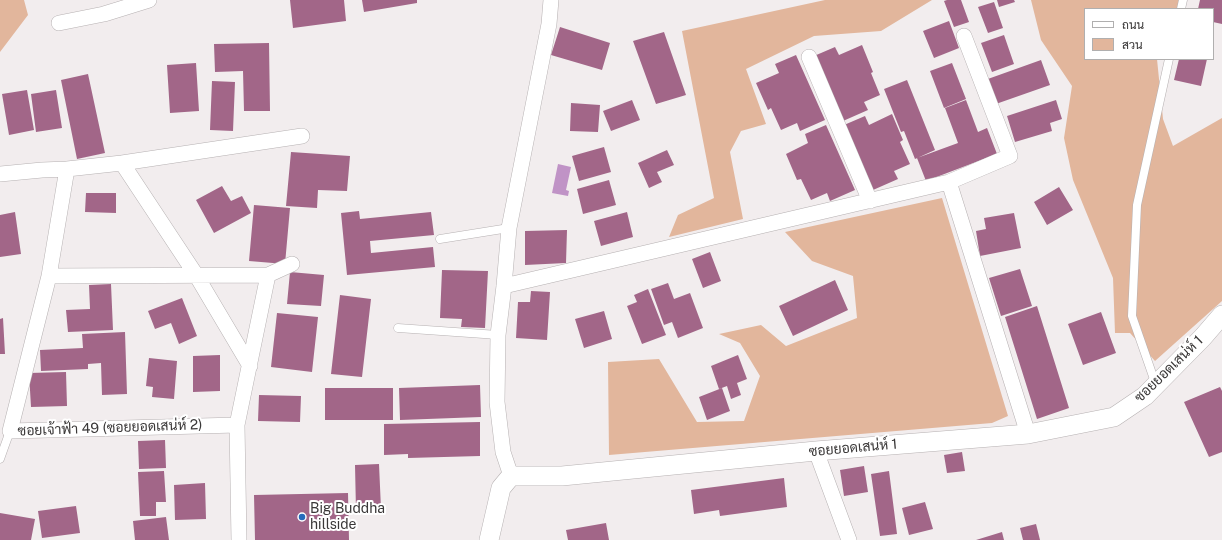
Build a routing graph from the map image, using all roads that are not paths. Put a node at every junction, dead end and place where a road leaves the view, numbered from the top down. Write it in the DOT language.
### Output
graph roads {
  1 [pos="149,0"];
  2 [pos="551,0"];
  3 [pos="59,23"];
  4 [pos="964,36"];
  5 [pos="809,57"];
  6 [pos="1169,60"];
  7 [pos="302,136"];
  8 [pos="122,163"];
  9 [pos="67,169"];
  10 [pos="0,174"];
  11 [pos="949,182"];
  12 [pos="870,201"];
  13 [pos="509,228"];
  14 [pos="440,239"];
  15 [pos="292,264"];
  16 [pos="196,275"];
  17 [pos="268,275"];
  18 [pos="49,276"];
  19 [pos="504,286"];
  20 [pos="1222,314"];
  21 [pos="398,328"];
  22 [pos="498,335"];
  23 [pos="250,366"];
  24 [pos="1156,385"];
  25 [pos="237,425"];
  26 [pos="10,431"];
  27 [pos="1028,434"];
  28 [pos="816,451"];
  29 [pos="0,459"];
  30 [pos="511,476"];
  31 [pos="239,540"];
  32 [pos="489,540"];
  33 [pos="849,540"];
  1 -- 3 [label="street"];
  2 -- 13 [label="street"];
  4 -- 11 [label="street"];
  5 -- 12 [label="street"];
  6 -- 24 [label="lane"];
  7 -- 8 [label="street"];
  8 -- 9 [label="street"];
  8 -- 16 [label="street"];
  9 -- 10 [label="street"];
  9 -- 18 [label="street, ซอยเจ้าฟ้า 49 (ซอยยอดเสน่ห์ 2)"];
  11 -- 12 [label="street"];
  11 -- 27 [label="street"];
  12 -- 19 [label="street"];
  13 -- 14 [label="lane"];
  13 -- 19 [label="street"];
  15 -- 17 [label="street"];
  16 -- 17 [label="street"];
  16 -- 18 [label="street"];
  16 -- 23 [label="street"];
  17 -- 23 [label="street"];
  18 -- 26 [label="street, ซอยเจ้าฟ้า 49 (ซอยยอดเสน่ห์ 2)"];
  19 -- 22 [label="street"];
  20 -- 24 [label="street, ซอยยอดเสน่ห์ 1"];
  21 -- 22 [label="lane"];
  22 -- 30 [label="street"];
  23 -- 25 [label="street"];
  24 -- 27 [label="street, ซอยยอดเสน่ห์ 1"];
  25 -- 26 [label="street, ซอยเจ้าฟ้า 49 (ซอยยอดเสน่ห์ 2)"];
  25 -- 31 [label="street"];
  26 -- 29 [label="lane"];
  27 -- 28 [label="street, ซอยยอดเสน่ห์ 1"];
  28 -- 30 [label="street, ซอยยอดเสน่ห์ 1"];
  28 -- 33 [label="street"];
  30 -- 32 [label="street"];
}
